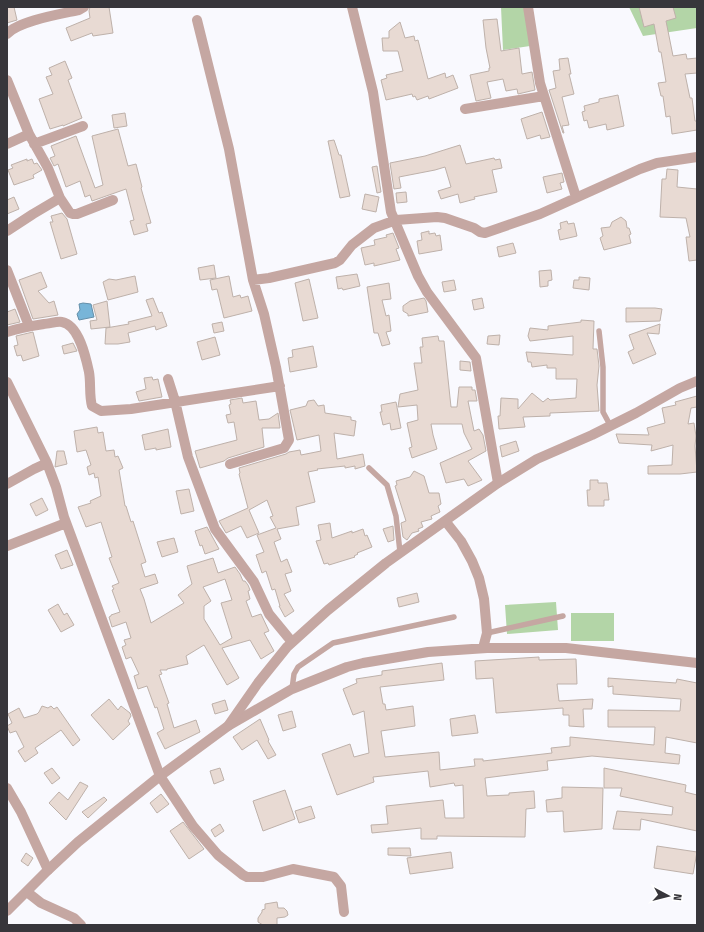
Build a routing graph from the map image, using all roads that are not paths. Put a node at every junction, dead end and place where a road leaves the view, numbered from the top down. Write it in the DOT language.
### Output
graph roads {
  1 [pos="84,7"];
  2 [pos="352,7"];
  3 [pos="528,7"];
  4 [pos="197,20"];
  5 [pos="7,34"];
  6 [pos="7,80"];
  7 [pos="544,96"];
  8 [pos="465,109"];
  9 [pos="84,126"];
  10 [pos="29,134"];
  11 [pos="7,144"];
  12 [pos="34,144"];
  13 [pos="697,157"];
  14 [pos="576,197"];
  15 [pos="60,198"];
  16 [pos="113,200"];
  17 [pos="396,220"];
  18 [pos="7,232"];
  19 [pos="7,270"];
  20 [pos="253,280"];
  21 [pos="29,326"];
  22 [pos="599,331"];
  23 [pos="7,332"];
  24 [pos="168,379"];
  25 [pos="697,381"];
  26 [pos="7,382"];
  27 [pos="280,386"];
  28 [pos="175,401"];
  29 [pos="610,425"];
  30 [pos="47,463"];
  31 [pos="230,464"];
  32 [pos="369,468"];
  33 [pos="498,483"];
  34 [pos="7,484"];
  35 [pos="446,522"];
  36 [pos="66,523"];
  37 [pos="7,546"];
  38 [pos="400,552"];
  39 [pos="563,616"];
  40 [pos="454,617"];
  41 [pos="487,633"];
  42 [pos="292,642"];
  43 [pos="483,648"];
  44 [pos="697,663"];
  45 [pos="292,689"];
  46 [pos="228,726"];
  47 [pos="160,776"];
  48 [pos="7,788"];
  49 [pos="48,870"];
  50 [pos="27,892"];
  51 [pos="7,910"];
  52 [pos="344,912"];
  53 [pos="81,925"];
  1 -- 5 [label="street"];
  2 -- 17 [label="street"];
  3 -- 7 [label="street"];
  4 -- 20 [label="street"];
  6 -- 10 [label="street"];
  7 -- 8 [label="street"];
  7 -- 14 [label="street"];
  9 -- 12 [label="street"];
  10 -- 11 [label="street"];
  10 -- 12 [label="street"];
  12 -- 15 [label="street"];
  13 -- 14 [label="street"];
  14 -- 17 [label="street"];
  15 -- 16 [label="street"];
  15 -- 18 [label="street"];
  17 -- 20 [label="street"];
  17 -- 33 [label="street"];
  19 -- 21 [label="street"];
  20 -- 27 [label="street"];
  21 -- 23 [label="street"];
  21 -- 28 [label="street"];
  22 -- 29 [label="lane"];
  24 -- 28 [label="street"];
  25 -- 29 [label="street"];
  26 -- 30 [label="street"];
  27 -- 28 [label="street"];
  27 -- 31 [label="street"];
  28 -- 42 [label="street"];
  29 -- 33 [label="street"];
  30 -- 34 [label="street"];
  30 -- 36 [label="street"];
  32 -- 38 [label="lane"];
  33 -- 35 [label="street"];
  35 -- 38 [label="street"];
  35 -- 41 [label="street"];
  36 -- 37 [label="street"];
  36 -- 47 [label="street"];
  38 -- 42 [label="street"];
  39 -- 41 [label="lane"];
  40 -- 45 [label="lane"];
  41 -- 43 [label="street"];
  42 -- 46 [label="street"];
  43 -- 44 [label="street"];
  43 -- 45 [label="street"];
  45 -- 46 [label="street"];
  46 -- 47 [label="street"];
  47 -- 49 [label="street"];
  47 -- 52 [label="street"];
  48 -- 49 [label="street"];
  49 -- 50 [label="street"];
  50 -- 51 [label="street"];
  50 -- 53 [label="street"];
}
